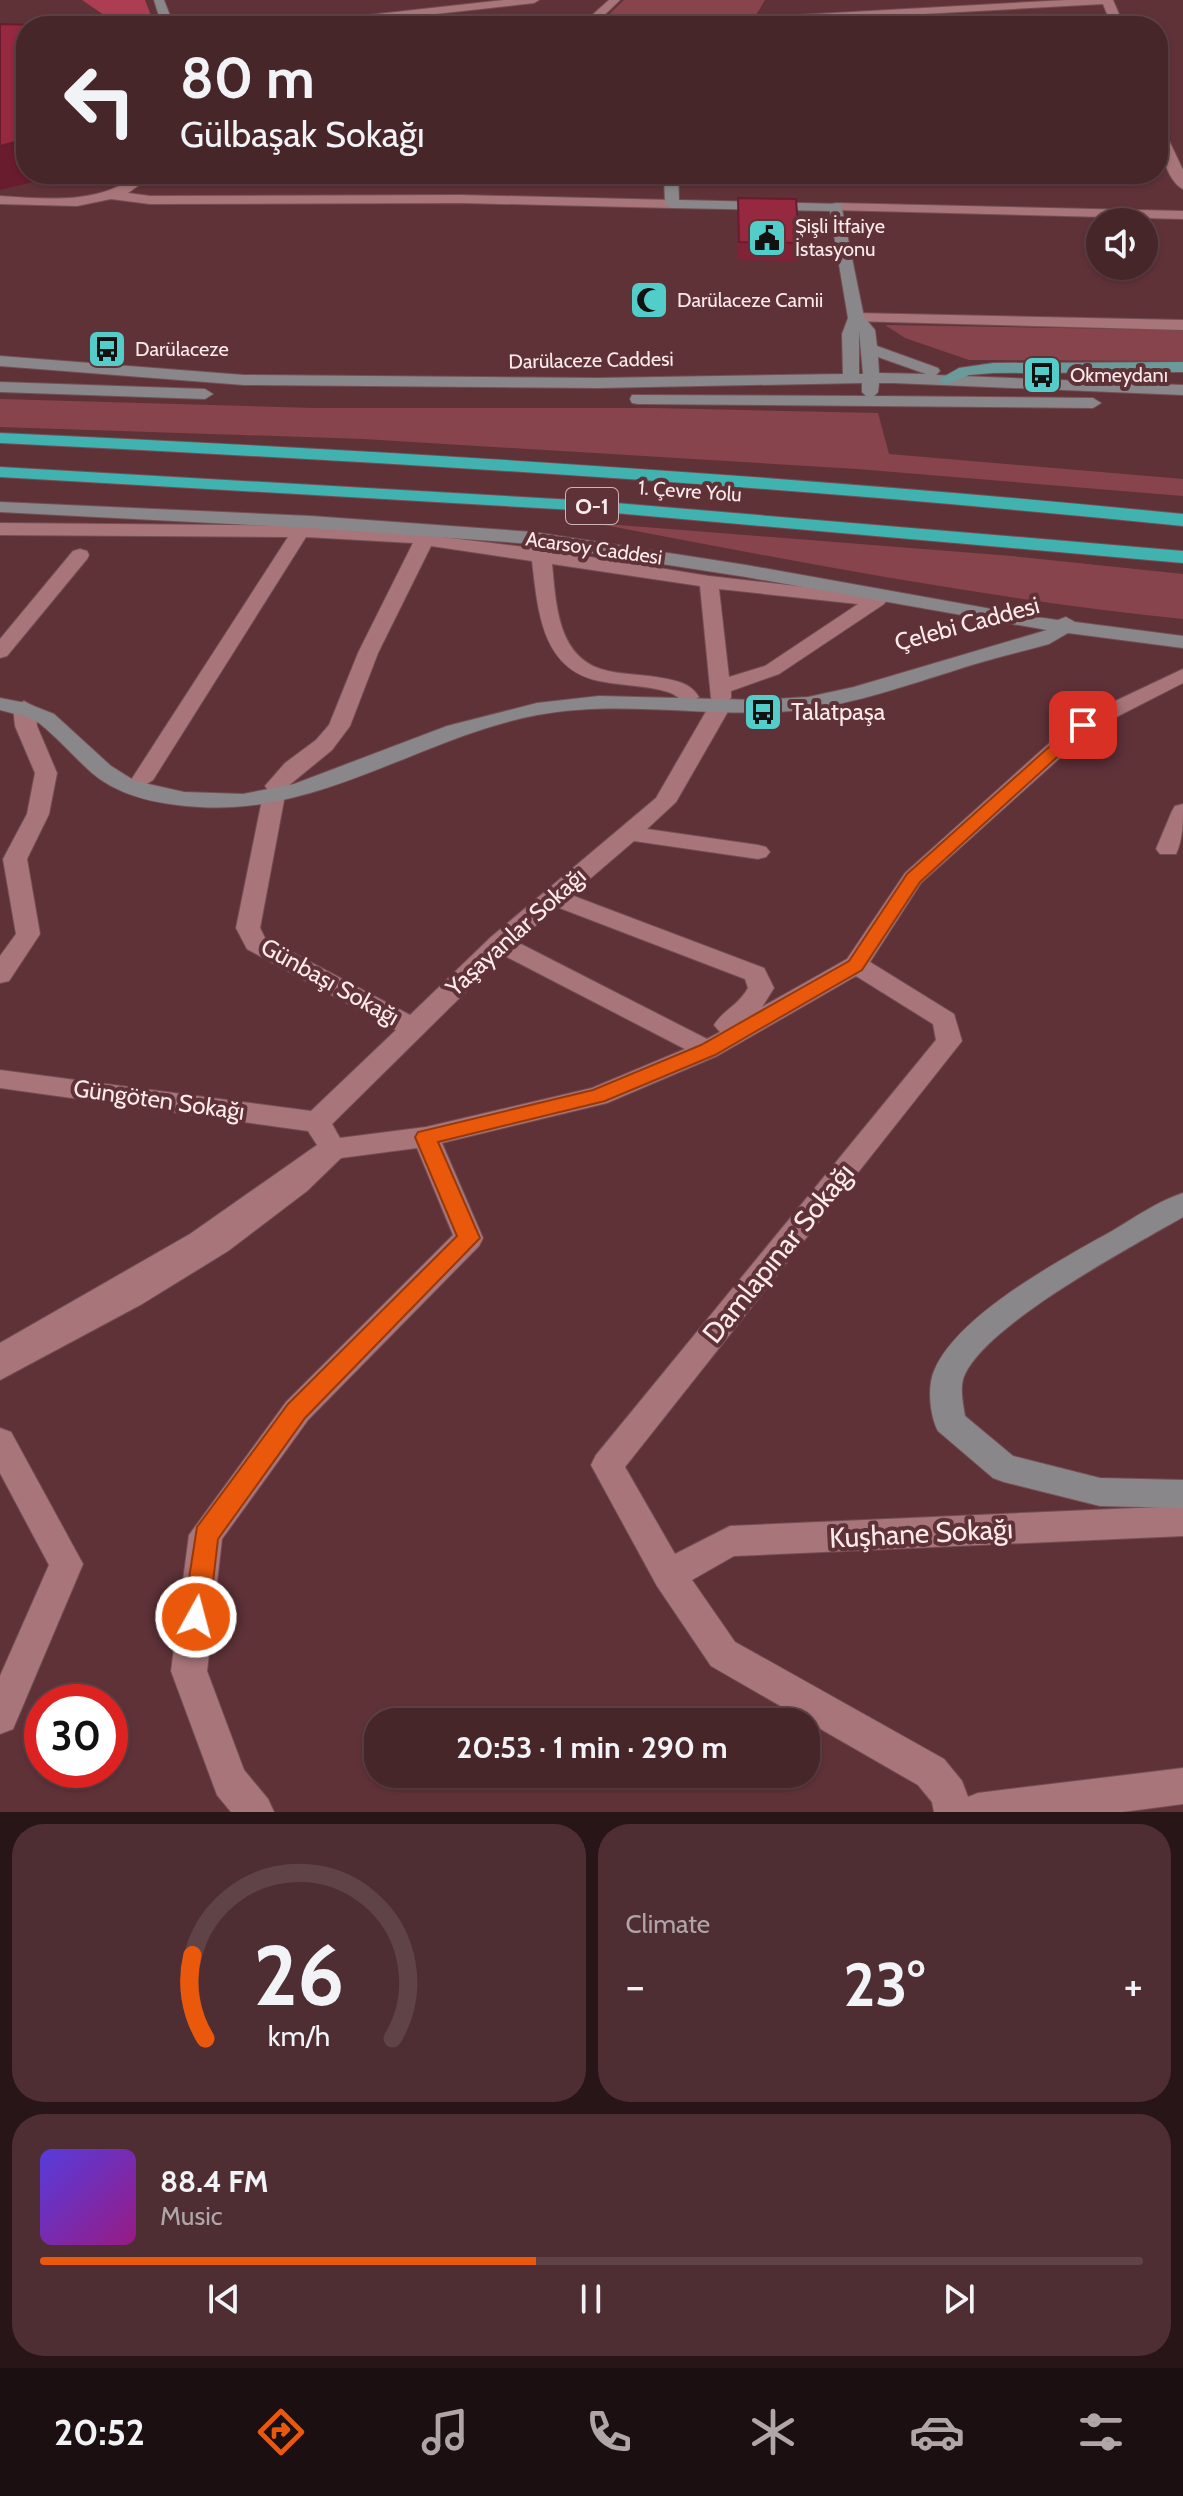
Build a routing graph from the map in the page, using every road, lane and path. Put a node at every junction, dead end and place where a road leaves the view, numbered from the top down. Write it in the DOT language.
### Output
graph roads {
  1 [pos="534,0"];
  2 [pos="615,0"];
  3 [pos="1107,0"];
  4 [pos="388,16"];
  5 [pos="597,16"];
  6 [pos="816,16"];
  7 [pos="1168,161"];
  8 [pos="129,184"];
  9 [pos="671,184"];
  10 [pos="1183,185"];
  11 [pos="110,195"];
  12 [pos="0,200"];
  13 [pos="672,204"];
  14 [pos="836,207"];
  15 [pos="1183,215"];
  16 [pos="856,318"];
  17 [pos="1183,325"];
  18 [pos="870,349"];
  19 [pos="0,361"];
  20 [pos="1183,367"];
  21 [pos="851,378"];
  22 [pos="869,378"];
  23 [pos="946,380"];
  24 [pos="0,387"];
  25 [pos="1183,390"];
  26 [pos="870,399"];
  27 [pos="1183,406"];
  28 [pos="0,438"];
  29 [pos="0,472"];
  30 [pos="856,488"];
  31 [pos="0,498"];
  32 [pos="0,507"];
  33 [pos="1183,507"];
  34 [pos="1183,520"];
  35 [pos="0,529"];
  36 [pos="401,532"];
  37 [pos="299,534"];
  38 [pos="425,539"];
  39 [pos="80,555"];
  40 [pos="541,555"];
  41 [pos="1183,557"];
  42 [pos="709,582"];
  43 [pos="1066,622"];
  44 [pos="1183,628"];
  45 [pos="1183,642"];
  46 [pos="0,652"];
  47 [pos="1183,675"];
  48 [pos="0,696"];
  49 [pos="689,697"];
  50 [pos="721,698"];
  51 [pos="0,704"];
  52 [pos="27,704"];
  53 [pos="140,784"];
  54 [pos="275,790"];
  55 [pos="1183,811"];
  56 [pos="628,833"];
  57 [pos="1168,849"];
  58 [pos="758,852"];
  59 [pos="554,897"];
  60 [pos="500,943"];
  61 [pos="856,965"];
  62 [pos="0,975"];
  63 [pos="411,1027"];
  64 [pos="704,1048"];
  65 [pos="0,1079"];
  66 [pos="317,1122"];
  67 [pos="426,1137"];
  68 [pos="333,1149"];
  69 [pos="1183,1204"];
  70 [pos="0,1358"];
  71 [pos="0,1367"];
  72 [pos="0,1442"];
  73 [pos="1183,1494"];
  74 [pos="1183,1521"];
  75 [pos="669,1575"];
  76 [pos="0,1717"];
  77 [pos="1183,1786"];
  78 [pos="255,1812"];
  79 [pos="953,1812"];
  80 [pos="978,1812"];
  1 -- 4 [label="street"];
  2 -- 5 [label="street"];
  3 -- 6 [label="street"];
  7 -- 10 [label="street"];
  8 -- 11 [label="street"];
  9 -- 13 [label="main road"];
  11 -- 12 [label="street"];
  11 -- 13 [label="street"];
  13 -- 14 [label="main road"];
  14 -- 15 [label="street"];
  14 -- 16 [label="main road"];
  16 -- 17 [label="street"];
  16 -- 18 [label="main road"];
  16 -- 21 [label="main road"];
  18 -- 22 [label="main road"];
  18 -- 23 [label="main road"];
  19 -- 21 [label="main road, Darülaceze Caddesi"];
  20 -- 23 [label="main road"];
  21 -- 22 [label="main road, Darülaceze Caddesi"];
  22 -- 23 [label="main road, Darülaceze Caddesi"];
  22 -- 26 [label="main road"];
  23 -- 25 [label="main road, Darülaceze Caddesi"];
  24 -- 26 [label="main road, Darülaceze Caddesi"];
  26 -- 27 [label="main road, Darülaceze Caddesi"];
  28 -- 30 [label="highway, 1. Çevre Yolu / O-1"];
  29 -- 41 [label="highway, 1. Çevre Yolu / O-1"];
  30 -- 33 [label="highway"];
  30 -- 34 [label="highway, 1. Çevre Yolu / O-1"];
  31 -- 43 [label="main road, Acarsoy Caddesi"];
  32 -- 36 [label="main road, Acarsoy Caddesi"];
  35 -- 37 [label="street"];
  36 -- 37 [label="street"];
  36 -- 38 [label="street"];
  36 -- 43 [label="main road, Acarsoy Caddesi"];
  37 -- 53 [label="street"];
  38 -- 40 [label="street"];
  38 -- 54 [label="street"];
  39 -- 46 [label="street"];
  40 -- 42 [label="street"];
  40 -- 49 [label="street"];
  42 -- 50 [label="street"];
  42 -- 50 [label="street"];
  43 -- 44 [label="main road, Acarsoy Caddesi"];
  43 -- 45 [label="main road, Acarsoy Caddesi"];
  43 -- 50 [label="main road, Çelebi Caddesi"];
  47 -- 61 [label="street"];
  48 -- 52 [label="main road, Çelebi Caddesi"];
  49 -- 50 [label="main road, Çelebi Caddesi"];
  49 -- 54 [label="main road, Çelebi Caddesi"];
  50 -- 54 [label="main road, Çelebi Caddesi"];
  50 -- 56 [label="street, Yaşayanlar Sokağı"];
  51 -- 52 [label="main road, Çelebi Caddesi"];
  52 -- 53 [label="main road, Çelebi Caddesi"];
  52 -- 62 [label="street"];
  53 -- 54 [label="main road, Çelebi Caddesi"];
  54 -- 63 [label="street, Günbaşı Sokağı"];
  55 -- 57 [label="street"];
  56 -- 58 [label="street"];
  56 -- 59 [label="street, Yaşayanlar Sokağı"];
  59 -- 60 [label="street, Yaşayanlar Sokağı"];
  59 -- 64 [label="street"];
  60 -- 63 [label="street, Yaşayanlar Sokağı"];
  60 -- 64 [label="street"];
  61 -- 64 [label="street"];
  61 -- 75 [label="street, Damlapınar Sokağı"];
  63 -- 66 [label="street, Yaşayanlar Sokağı"];
  64 -- 67 [label="street"];
  65 -- 66 [label="street, Güngöten Sokağı"];
  66 -- 68 [label="street"];
  67 -- 68 [label="street"];
  67 -- 78 [label="street"];
  68 -- 70 [label="street"];
  68 -- 71 [label="street"];
  69 -- 73 [label="main road"];
  72 -- 76 [label="street"];
  74 -- 75 [label="street, Kuşhane Sokağı"];
  75 -- 79 [label="street"];
  77 -- 80 [label="street"];
}
